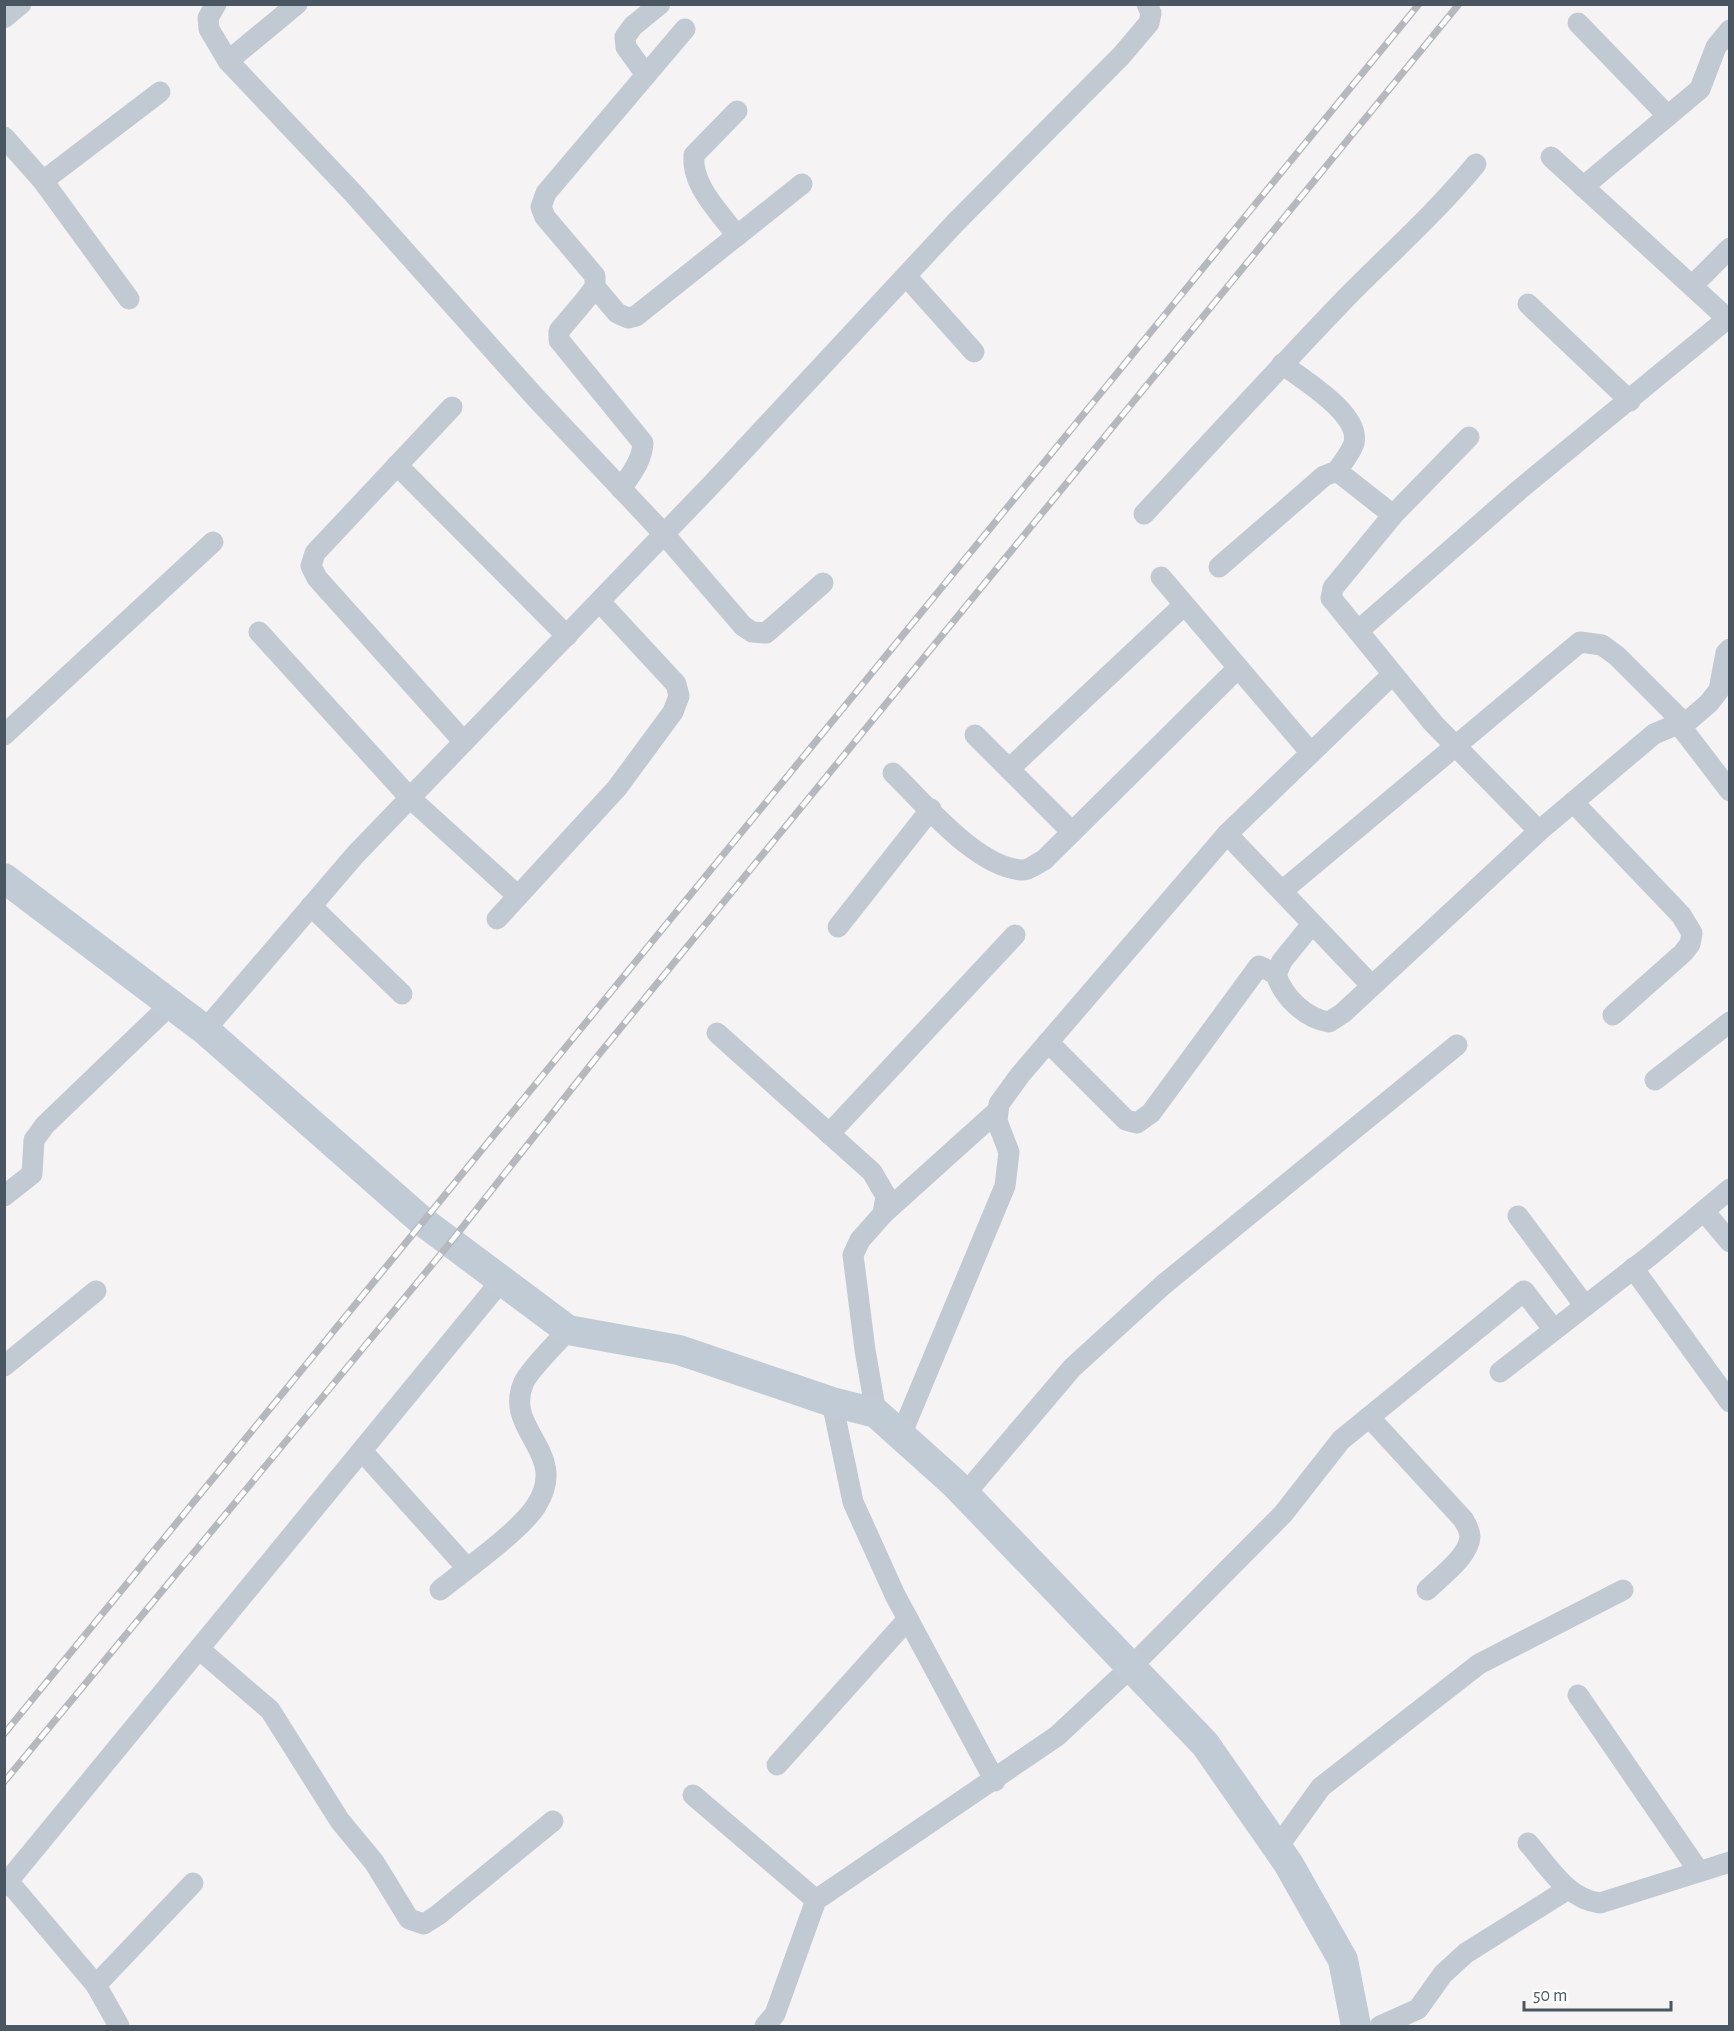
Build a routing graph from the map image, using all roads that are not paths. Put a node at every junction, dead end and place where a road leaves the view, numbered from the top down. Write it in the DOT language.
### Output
graph roads {
  1 [pos="21,4"];
  2 [pos="216,4"];
  3 [pos="297,4"];
  4 [pos="1147,4"];
  5 [pos="651,7"];
  6 [pos="4,18"];
  7 [pos="1578,23"];
  8 [pos="685,30"];
  9 [pos="1730,30"];
  10 [pos="228,61"];
  11 [pos="646,75"];
  12 [pos="160,92"];
  13 [pos="737,111"];
  14 [pos="1668,116"];
  15 [pos="4,137"];
  16 [pos="1551,157"];
  17 [pos="1476,164"];
  18 [pos="43,181"];
  19 [pos="802,184"];
  20 [pos="1583,186"];
  21 [pos="737,236"];
  22 [pos="1730,248"];
  23 [pos="906,276"];
  24 [pos="1692,286"];
  25 [pos="595,287"];
  26 [pos="129,299"];
  27 [pos="1528,304"];
  28 [pos="1728,320"];
  29 [pos="974,351"];
  30 [pos="1282,364"];
  31 [pos="1629,401"];
  32 [pos="452,407"];
  33 [pos="1469,437"];
  34 [pos="397,465"];
  35 [pos="1337,471"];
  36 [pos="621,489"];
  37 [pos="1144,514"];
  38 [pos="1393,515"];
  39 [pos="664,534"];
  40 [pos="213,542"];
  41 [pos="1219,567"];
  42 [pos="1161,577"];
  43 [pos="823,584"];
  44 [pos="600,602"];
  45 [pos="1184,605"];
  46 [pos="259,632"];
  47 [pos="1358,632"];
  48 [pos="567,636"];
  49 [pos="1730,649"];
  50 [pos="1238,668"];
  51 [pos="1393,674"];
  52 [pos="1683,726"];
  53 [pos="4,735"];
  54 [pos="975,735"];
  55 [pos="464,742"];
  56 [pos="1457,747"];
  57 [pos="1311,753"];
  58 [pos="1009,770"];
  59 [pos="892,773"];
  60 [pos="1730,791"];
  61 [pos="410,798"];
  62 [pos="1573,802"];
  63 [pos="931,809"];
  64 [pos="1539,831"];
  65 [pos="1072,832"];
  66 [pos="1227,834"];
  67 [pos="4,878"];
  68 [pos="1282,891"];
  69 [pos="519,896"];
  70 [pos="311,906"];
  71 [pos="497,919"];
  72 [pos="1312,924"];
  73 [pos="838,927"];
  74 [pos="1015,935"];
  75 [pos="1276,974"];
  76 [pos="1372,987"];
  77 [pos="402,994"];
  78 [pos="171,1004"];
  79 [pos="1613,1016"];
  80 [pos="1730,1022"];
  81 [pos="205,1030"];
  82 [pos="717,1033"];
  83 [pos="1048,1042"];
  84 [pos="1457,1045"];
  85 [pos="1656,1080"];
  86 [pos="997,1113"];
  87 [pos="829,1134"];
  88 [pos="1730,1189"];
  89 [pos="4,1196"];
  90 [pos="1704,1210"];
  91 [pos="883,1214"];
  92 [pos="1518,1216"];
  93 [pos="1730,1242"];
  94 [pos="1633,1268"];
  95 [pos="501,1281"];
  96 [pos="96,1291"];
  97 [pos="1585,1306"];
  98 [pos="568,1330"];
  99 [pos="1554,1330"];
  100 [pos="4,1366"];
  101 [pos="1500,1372"];
  102 [pos="832,1402"];
  103 [pos="1730,1402"];
  104 [pos="876,1413"];
  105 [pos="1369,1417"];
  106 [pos="901,1435"];
  107 [pos="362,1451"];
  108 [pos="964,1494"];
  109 [pos="467,1568"];
  110 [pos="440,1590"];
  111 [pos="1427,1590"];
  112 [pos="1623,1590"];
  113 [pos="908,1619"];
  114 [pos="199,1649"];
  115 [pos="1131,1667"];
  116 [pos="1578,1695"];
  117 [pos="777,1765"];
  118 [pos="995,1781"];
  119 [pos="693,1795"];
  120 [pos="553,1821"];
  121 [pos="1528,1843"];
  122 [pos="1277,1848"];
  123 [pos="1730,1862"];
  124 [pos="1698,1870"];
  125 [pos="193,1883"];
  126 [pos="6,1884"];
  127 [pos="1569,1889"];
  128 [pos="816,1900"];
  129 [pos="96,1985"];
  130 [pos="119,2026"];
  131 [pos="765,2026"];
  132 [pos="1356,2026"];
  133 [pos="1380,2026"];
  1 -- 6 [label="street"];
  2 -- 10 [label="street"];
  3 -- 10 [label="street"];
  4 -- 23 [label="street"];
  5 -- 11 [label="street"];
  7 -- 14 [label="street"];
  8 -- 11 [label="street"];
  9 -- 14 [label="street"];
  10 -- 36 [label="street"];
  11 -- 25 [label="street"];
  12 -- 18 [label="street"];
  13 -- 21 [label="street"];
  14 -- 20 [label="street"];
  15 -- 18 [label="street"];
  16 -- 20 [label="street"];
  17 -- 30 [label="street"];
  18 -- 26 [label="street"];
  19 -- 21 [label="street"];
  20 -- 24 [label="street"];
  21 -- 25 [label="street"];
  22 -- 24 [label="street"];
  23 -- 29 [label="street"];
  23 -- 39 [label="street"];
  24 -- 28 [label="street"];
  25 -- 36 [label="street"];
  27 -- 31 [label="street"];
  28 -- 31 [label="street"];
  30 -- 35 [label="street"];
  30 -- 37 [label="street"];
  31 -- 47 [label="street"];
  32 -- 34 [label="street"];
  33 -- 38 [label="street"];
  34 -- 48 [label="street"];
  34 -- 55 [label="street"];
  35 -- 38 [label="street"];
  35 -- 41 [label="street"];
  36 -- 39 [label="street"];
  38 -- 47 [label="street"];
  39 -- 43 [label="street"];
  39 -- 44 [label="street"];
  40 -- 53 [label="street"];
  42 -- 45 [label="street"];
  44 -- 48 [label="street"];
  44 -- 69 [label="street"];
  45 -- 50 [label="street"];
  45 -- 58 [label="street"];
  46 -- 61 [label="street"];
  47 -- 51 [label="street"];
  48 -- 55 [label="street"];
  49 -- 52 [label="street"];
  50 -- 57 [label="street"];
  50 -- 65 [label="street"];
  51 -- 56 [label="street"];
  51 -- 57 [label="street"];
  52 -- 56 [label="street"];
  52 -- 60 [label="street"];
  52 -- 62 [label="street"];
  54 -- 58 [label="street"];
  55 -- 61 [label="street"];
  56 -- 64 [label="street"];
  56 -- 68 [label="street"];
  57 -- 66 [label="street"];
  58 -- 65 [label="street"];
  59 -- 63 [label="street"];
  61 -- 69 [label="street"];
  61 -- 70 [label="street"];
  62 -- 64 [label="street"];
  62 -- 79 [label="street"];
  63 -- 65 [label="street"];
  63 -- 73 [label="street"];
  64 -- 76 [label="street"];
  66 -- 68 [label="street"];
  66 -- 83 [label="street"];
  67 -- 78 [label="main road"];
  68 -- 72 [label="street"];
  69 -- 71 [label="street"];
  70 -- 77 [label="street"];
  70 -- 81 [label="street"];
  72 -- 75 [label="street"];
  72 -- 76 [label="street"];
  74 -- 87 [label="street"];
  75 -- 76 [label="street"];
  75 -- 83 [label="street"];
  78 -- 81 [label="main road"];
  78 -- 89 [label="street"];
  80 -- 85 [label="street"];
  81 -- 95 [label="main road"];
  82 -- 87 [label="street"];
  83 -- 86 [label="street"];
  84 -- 108 [label="street"];
  86 -- 91 [label="street"];
  86 -- 106 [label="street"];
  87 -- 91 [label="street"];
  88 -- 90 [label="street"];
  90 -- 93 [label="street"];
  90 -- 94 [label="street"];
  91 -- 104 [label="street"];
  92 -- 97 [label="street"];
  94 -- 97 [label="street"];
  94 -- 103 [label="street"];
  95 -- 98 [label="main road"];
  95 -- 107 [label="street"];
  96 -- 100 [label="street"];
  97 -- 99 [label="street"];
  98 -- 102 [label="main road"];
  98 -- 109 [label="street"];
  99 -- 101 [label="street"];
  99 -- 105 [label="street"];
  102 -- 104 [label="main road"];
  102 -- 113 [label="street"];
  104 -- 106 [label="main road"];
  105 -- 111 [label="street"];
  105 -- 115 [label="street"];
  106 -- 108 [label="main road"];
  107 -- 109 [label="street"];
  107 -- 114 [label="street"];
  108 -- 115 [label="main road"];
  109 -- 110 [label="street"];
  112 -- 122 [label="street"];
  113 -- 117 [label="street"];
  113 -- 118 [label="street"];
  114 -- 120 [label="street"];
  114 -- 126 [label="street"];
  115 -- 118 [label="street"];
  115 -- 122 [label="main road"];
  116 -- 124 [label="street"];
  118 -- 128 [label="street"];
  119 -- 128 [label="street"];
  121 -- 127 [label="street"];
  122 -- 132 [label="main road"];
  123 -- 124 [label="street"];
  124 -- 127 [label="street"];
  125 -- 129 [label="street"];
  126 -- 129 [label="street"];
  127 -- 133 [label="street"];
  128 -- 131 [label="street"];
  129 -- 130 [label="street"];
}
